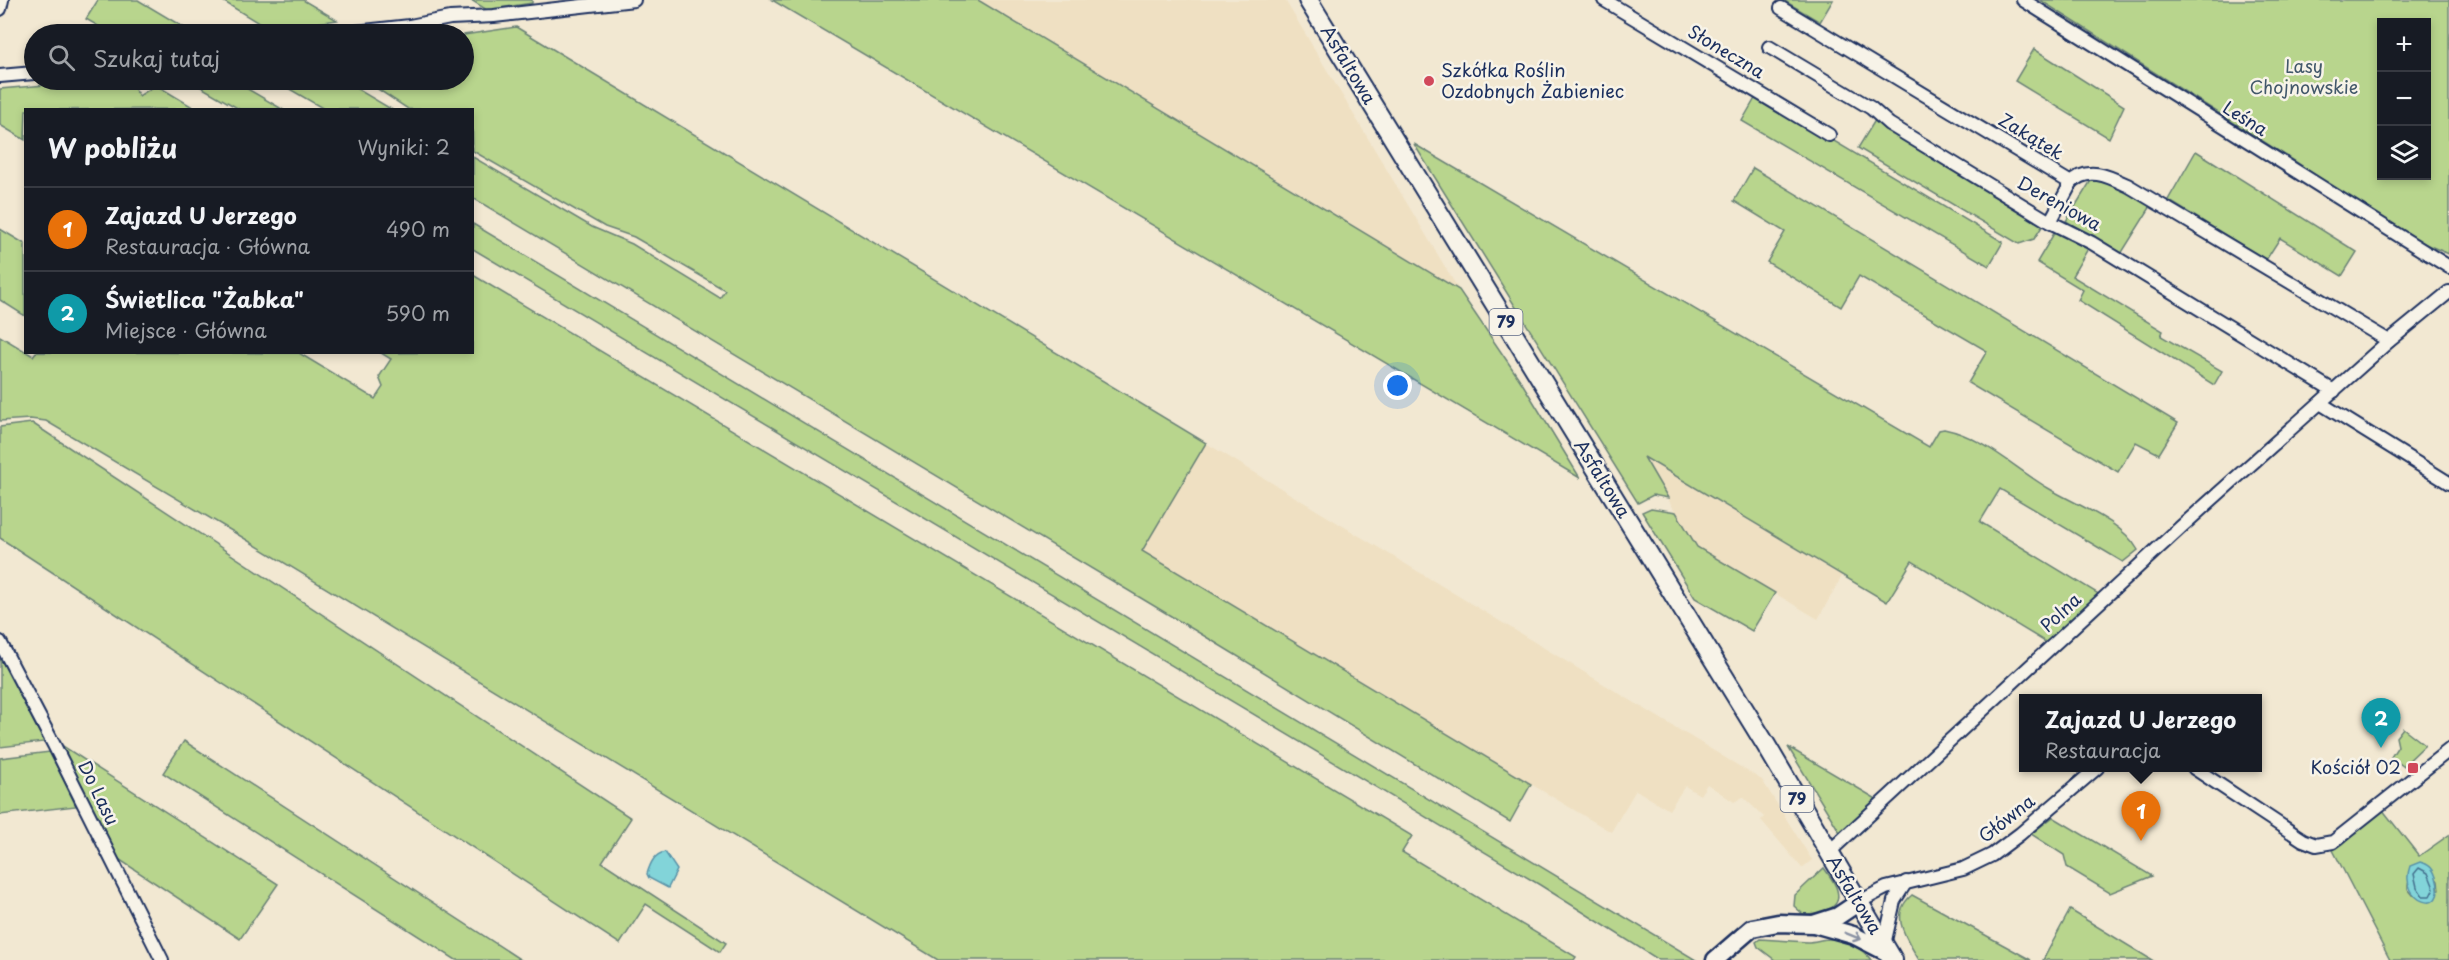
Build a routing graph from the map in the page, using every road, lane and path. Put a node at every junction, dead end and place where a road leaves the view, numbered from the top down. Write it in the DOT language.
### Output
graph roads {
  1 [pos="2,0"];
  2 [pos="634,0"];
  3 [pos="1308,0"];
  4 [pos="1604,0"];
  5 [pos="2023,0"];
  6 [pos="1781,8"];
  7 [pos="0,9"];
  8 [pos="420,24"];
  9 [pos="1769,47"];
  10 [pos="24,74"];
  11 [pos="0,76"];
  12 [pos="1829,135"];
  13 [pos="2071,183"];
  14 [pos="2050,222"];
  15 [pos="2449,267"];
  16 [pos="2449,292"];
  17 [pos="2389,341"];
  18 [pos="2334,391"];
  19 [pos="2320,403"];
  20 [pos="2449,483"];
  21 [pos="0,642"];
  22 [pos="2449,750"];
  23 [pos="2092,772"];
  24 [pos="2200,772"];
  25 [pos="1829,852"];
  26 [pos="1906,882"];
  27 [pos="1859,902"];
  28 [pos="1813,924"];
  29 [pos="1889,953"];
  30 [pos="162,960"];
  31 [pos="1715,960"];
  1 -- 7 [label="street"];
  2 -- 8 [label="street"];
  3 -- 25 [label="main road, Asfaltowa / 79"];
  4 -- 12 [label="street, Słoneczna"];
  5 -- 15 [label="street, Leśna"];
  6 -- 13 [label="street, Zakątek"];
  9 -- 14 [label="street, Dereniowa"];
  10 -- 11 [label="street"];
  13 -- 14 [label="street"];
  13 -- 17 [label="street, Zakątek"];
  14 -- 18 [label="street, Dereniowa"];
  16 -- 17 [label="street, Polna"];
  17 -- 18 [label="street, Polna"];
  18 -- 19 [label="street, Polna"];
  19 -- 20 [label="street"];
  19 -- 25 [label="street, Polna"];
  21 -- 30 [label="street, Do Lasu"];
  22 -- 24 [label="street"];
  23 -- 26 [label="street, Główna"];
  25 -- 27 [label="main road, Asfaltowa / 79"];
  26 -- 27 [label="street, Główna"];
  26 -- 29 [label="street"];
  27 -- 28 [label="street"];
  27 -- 29 [label="main road, Asfaltowa / 79"];
  28 -- 29 [label="street, one-way"];
  28 -- 31 [label="street"];
}
